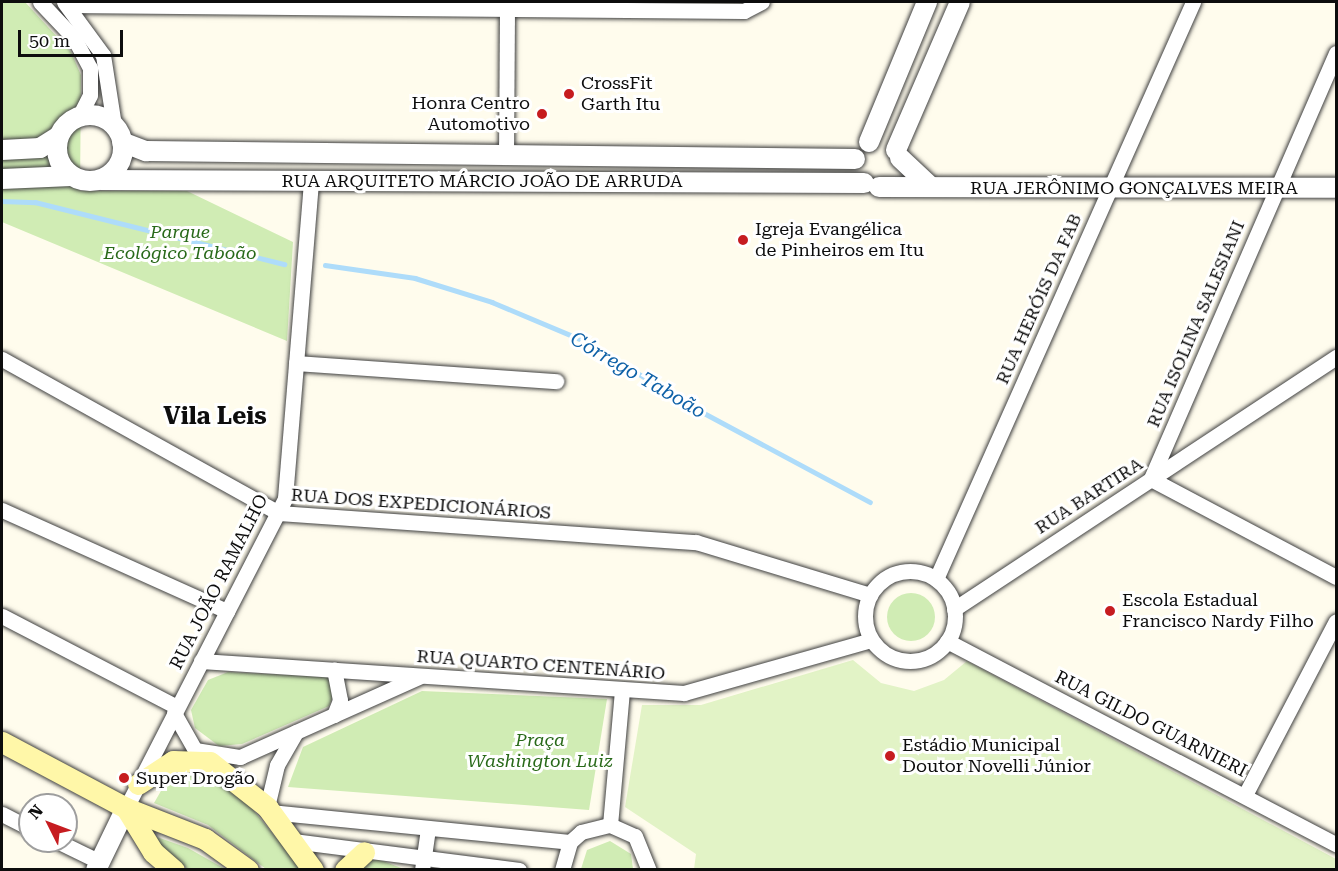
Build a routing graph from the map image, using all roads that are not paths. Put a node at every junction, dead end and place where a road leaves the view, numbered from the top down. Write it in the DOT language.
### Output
graph roads {
  1 [pos="40,2"];
  2 [pos="762,2"];
  3 [pos="927,2"];
  4 [pos="960,2"];
  5 [pos="1193,2"];
  6 [pos="65,3"];
  7 [pos="118,3"];
  8 [pos="270,4"];
  9 [pos="422,5"];
  10 [pos="574,5"];
  11 [pos="507,9"];
  12 [pos="1336,54"];
  13 [pos="79,117"];
  14 [pos="118,134"];
  15 [pos="59,135"];
  16 [pos="868,142"];
  17 [pos="2,150"];
  18 [pos="898,154"];
  19 [pos="506,155"];
  20 [pos="855,159"];
  21 [pos="71,176"];
  22 [pos="2,179"];
  23 [pos="100,180"];
  24 [pos="311,180"];
  25 [pos="872,185"];
  26 [pos="931,187"];
  27 [pos="1111,187"];
  28 [pos="1277,188"];
  29 [pos="1336,188"];
  30 [pos="1336,357"];
  31 [pos="2,359"];
  32 [pos="296,363"];
  33 [pos="556,381"];
  34 [pos="1151,479"];
  35 [pos="2,510"];
  36 [pos="279,513"];
  37 [pos="1336,577"];
  38 [pos="936,579"];
  39 [pos="870,595"];
  40 [pos="954,609"];
  41 [pos="227,610"];
  42 [pos="2,616"];
  43 [pos="1336,621"];
  44 [pos="871,640"];
  45 [pos="947,641"];
  46 [pos="201,661"];
  47 [pos="334,670"];
  48 [pos="422,676"];
  49 [pos="622,691"];
  50 [pos="176,710"];
  51 [pos="334,715"];
  52 [pos="296,732"];
  53 [pos="2,742"];
  54 [pos="138,784"];
  55 [pos="1245,795"];
  56 [pos="126,808"];
  57 [pos="268,809"];
  58 [pos="2,813"];
  59 [pos="18,822"];
  60 [pos="610,825"];
  61 [pos="428,829"];
  62 [pos="293,841"];
  63 [pos="570,843"];
  64 [pos="1336,844"];
  65 [pos="364,852"];
  66 [pos="77,853"];
  67 [pos="423,864"];
  68 [pos="98,866"];
  69 [pos="174,870"];
  70 [pos="248,870"];
  71 [pos="313,870"];
  72 [pos="345,870"];
  73 [pos="519,870"];
  74 [pos="562,870"];
  75 [pos="649,870"];
  1 -- 13 [label="street"];
  2 -- 10 [label="street"];
  3 -- 16 [label="street"];
  4 -- 18 [label="street"];
  5 -- 27 [label="street, RUA HERÓIS DA FAB"];
  6 -- 7 [label="street"];
  6 -- 14 [label="street"];
  7 -- 8 [label="street"];
  8 -- 9 [label="street"];
  9 -- 11 [label="street"];
  10 -- 11 [label="street"];
  11 -- 19 [label="street"];
  12 -- 28 [label="street, RUA ISOLINA SALESIANI"];
  13 -- 14 [label="street"];
  13 -- 15 [label="street"];
  14 -- 19 [label="street, RUA ARQUITETO MÁRCIO JOÃO DE ARRUDA"];
  14 -- 23 [label="street"];
  15 -- 17 [label="street"];
  15 -- 21 [label="street"];
  16 -- 18 [label="street"];
  16 -- 20 [label="street"];
  18 -- 25 [label="street"];
  18 -- 26 [label="street"];
  19 -- 20 [label="street, RUA ARQUITETO MÁRCIO JOÃO DE ARRUDA"];
  20 -- 25 [label="street"];
  21 -- 22 [label="street"];
  21 -- 23 [label="street"];
  23 -- 24 [label="street, RUA ARQUITETO MÁRCIO JOÃO DE ARRUDA"];
  24 -- 25 [label="street, RUA ARQUITETO MÁRCIO JOÃO DE ARRUDA"];
  24 -- 32 [label="street, RUA JOÃO RAMALHO"];
  25 -- 26 [label="street, RUA JERÔNIMO GONÇALVES MEIRA"];
  26 -- 27 [label="street, RUA JERÔNIMO GONÇALVES MEIRA"];
  27 -- 28 [label="street, RUA JERÔNIMO GONÇALVES MEIRA"];
  27 -- 38 [label="street, RUA HERÓIS DA FAB"];
  28 -- 29 [label="street, RUA JERÔNIMO GONÇALVES MEIRA"];
  28 -- 34 [label="street, RUA ISOLINA SALESIANI"];
  30 -- 34 [label="street, RUA BARTIRA"];
  31 -- 36 [label="street, RUA DOS EXPEDICIONÁRIOS"];
  32 -- 33 [label="street"];
  32 -- 36 [label="street, RUA JOÃO RAMALHO"];
  34 -- 37 [label="street"];
  34 -- 40 [label="street, RUA BARTIRA"];
  35 -- 41 [label="street"];
  36 -- 39 [label="street, RUA DOS EXPEDICIONÁRIOS"];
  36 -- 41 [label="street, RUA JOÃO RAMALHO"];
  38 -- 39 [label="street"];
  38 -- 40 [label="street"];
  39 -- 44 [label="street"];
  40 -- 45 [label="street"];
  41 -- 46 [label="street, RUA JOÃO RAMALHO"];
  42 -- 50 [label="street"];
  43 -- 55 [label="street"];
  44 -- 45 [label="street"];
  44 -- 49 [label="street, RUA QUARTO CENTENÁRIO"];
  45 -- 55 [label="street, RUA GILDO GUARNIERI"];
  46 -- 47 [label="street, RUA QUARTO CENTENÁRIO"];
  46 -- 50 [label="street, RUA JOÃO RAMALHO"];
  47 -- 48 [label="street, RUA QUARTO CENTENÁRIO"];
  47 -- 51 [label="street"];
  48 -- 49 [label="street, RUA QUARTO CENTENÁRIO"];
  48 -- 51 [label="street"];
  49 -- 60 [label="street"];
  50 -- 52 [label="street"];
  50 -- 54 [label="street, RUA JOÃO RAMALHO"];
  51 -- 52 [label="street"];
  52 -- 57 [label="street"];
  53 -- 56 [label="main road"];
  54 -- 56 [label="street, RUA JOÃO RAMALHO"];
  54 -- 57 [label="main road"];
  55 -- 64 [label="street, RUA GILDO GUARNIERI"];
  56 -- 68 [label="street"];
  56 -- 69 [label="main road"];
  56 -- 70 [label="main road"];
  57 -- 61 [label="street"];
  57 -- 62 [label="main road"];
  58 -- 59 [label="street"];
  60 -- 63 [label="street"];
  60 -- 75 [label="street"];
  61 -- 63 [label="street"];
  61 -- 67 [label="street"];
  62 -- 65 [label="street"];
  62 -- 71 [label="main road"];
  63 -- 74 [label="street"];
  65 -- 67 [label="street"];
  65 -- 72 [label="main road"];
  66 -- 68 [label="street"];
  67 -- 73 [label="street"];
}
